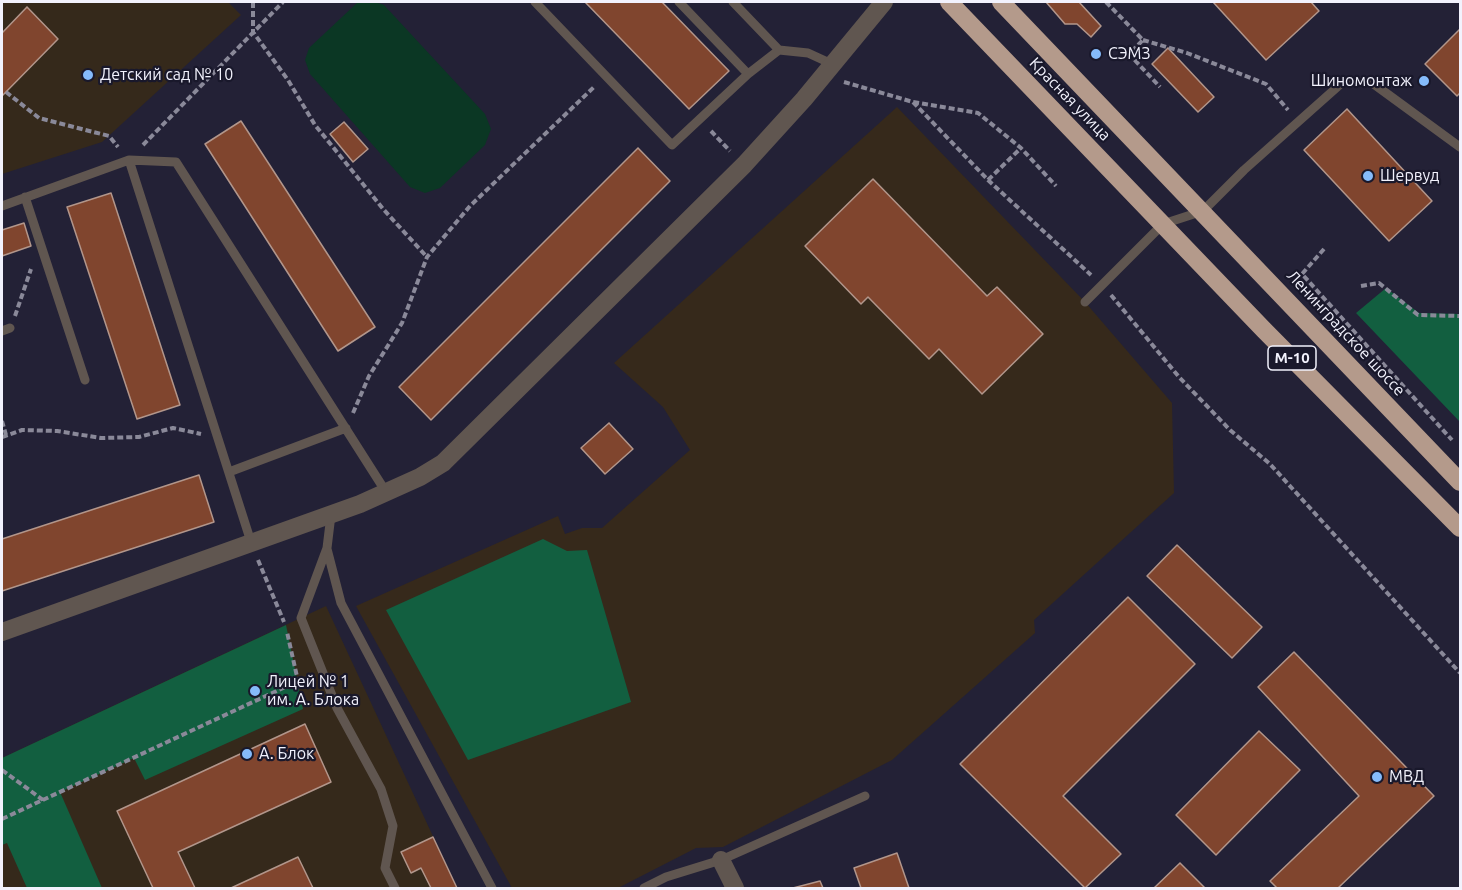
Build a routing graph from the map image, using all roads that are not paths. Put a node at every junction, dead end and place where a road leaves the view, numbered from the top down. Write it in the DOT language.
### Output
graph roads {
  1 [pos="535,2"];
  2 [pos="679,2"];
  3 [pos="733,2"];
  4 [pos="884,2"];
  5 [pos="949,2"];
  6 [pos="1001,2"];
  7 [pos="779,50"];
  8 [pos="828,69"];
  9 [pos="748,74"];
  10 [pos="1461,147"];
  11 [pos="129,160"];
  12 [pos="25,197"];
  13 [pos="2,206"];
  14 [pos="1203,211"];
  15 [pos="1163,224"];
  16 [pos="1085,302"];
  17 [pos="85,380"];
  18 [pos="346,428"];
  19 [pos="229,472"];
  20 [pos="1460,479"];
  21 [pos="386,492"];
  22 [pos="331,515"];
  23 [pos="1461,528"];
  24 [pos="251,542"];
  25 [pos="327,548"];
  26 [pos="2,632"];
  27 [pos="865,796"];
  28 [pos="721,860"];
  29 [pos="395,888"];
  30 [pos="492,888"];
  31 [pos="644,888"];
  32 [pos="735,888"];
  1 -- 9 [label="lane"];
  2 -- 9 [label="lane"];
  3 -- 7 [label="lane"];
  4 -- 8 [label="street"];
  5 -- 15 [label="highway, Красная улица / М-10"];
  6 -- 14 [label="highway, Красная улица / М-10"];
  7 -- 8 [label="lane"];
  7 -- 9 [label="lane"];
  8 -- 21 [label="street"];
  10 -- 14 [label="lane"];
  11 -- 12 [label="lane"];
  11 -- 18 [label="lane"];
  11 -- 19 [label="lane"];
  12 -- 13 [label="lane"];
  12 -- 17 [label="lane"];
  14 -- 15 [label="lane"];
  14 -- 20 [label="highway, Ленинградское шоссе / М-10"];
  15 -- 16 [label="lane"];
  15 -- 23 [label="highway, М-10"];
  18 -- 19 [label="lane"];
  18 -- 21 [label="lane"];
  19 -- 24 [label="lane"];
  21 -- 22 [label="street"];
  22 -- 24 [label="street"];
  22 -- 25 [label="lane"];
  24 -- 26 [label="street"];
  25 -- 29 [label="lane"];
  25 -- 30 [label="lane"];
  27 -- 28 [label="lane"];
  28 -- 31 [label="lane"];
  28 -- 32 [label="street"];
}
